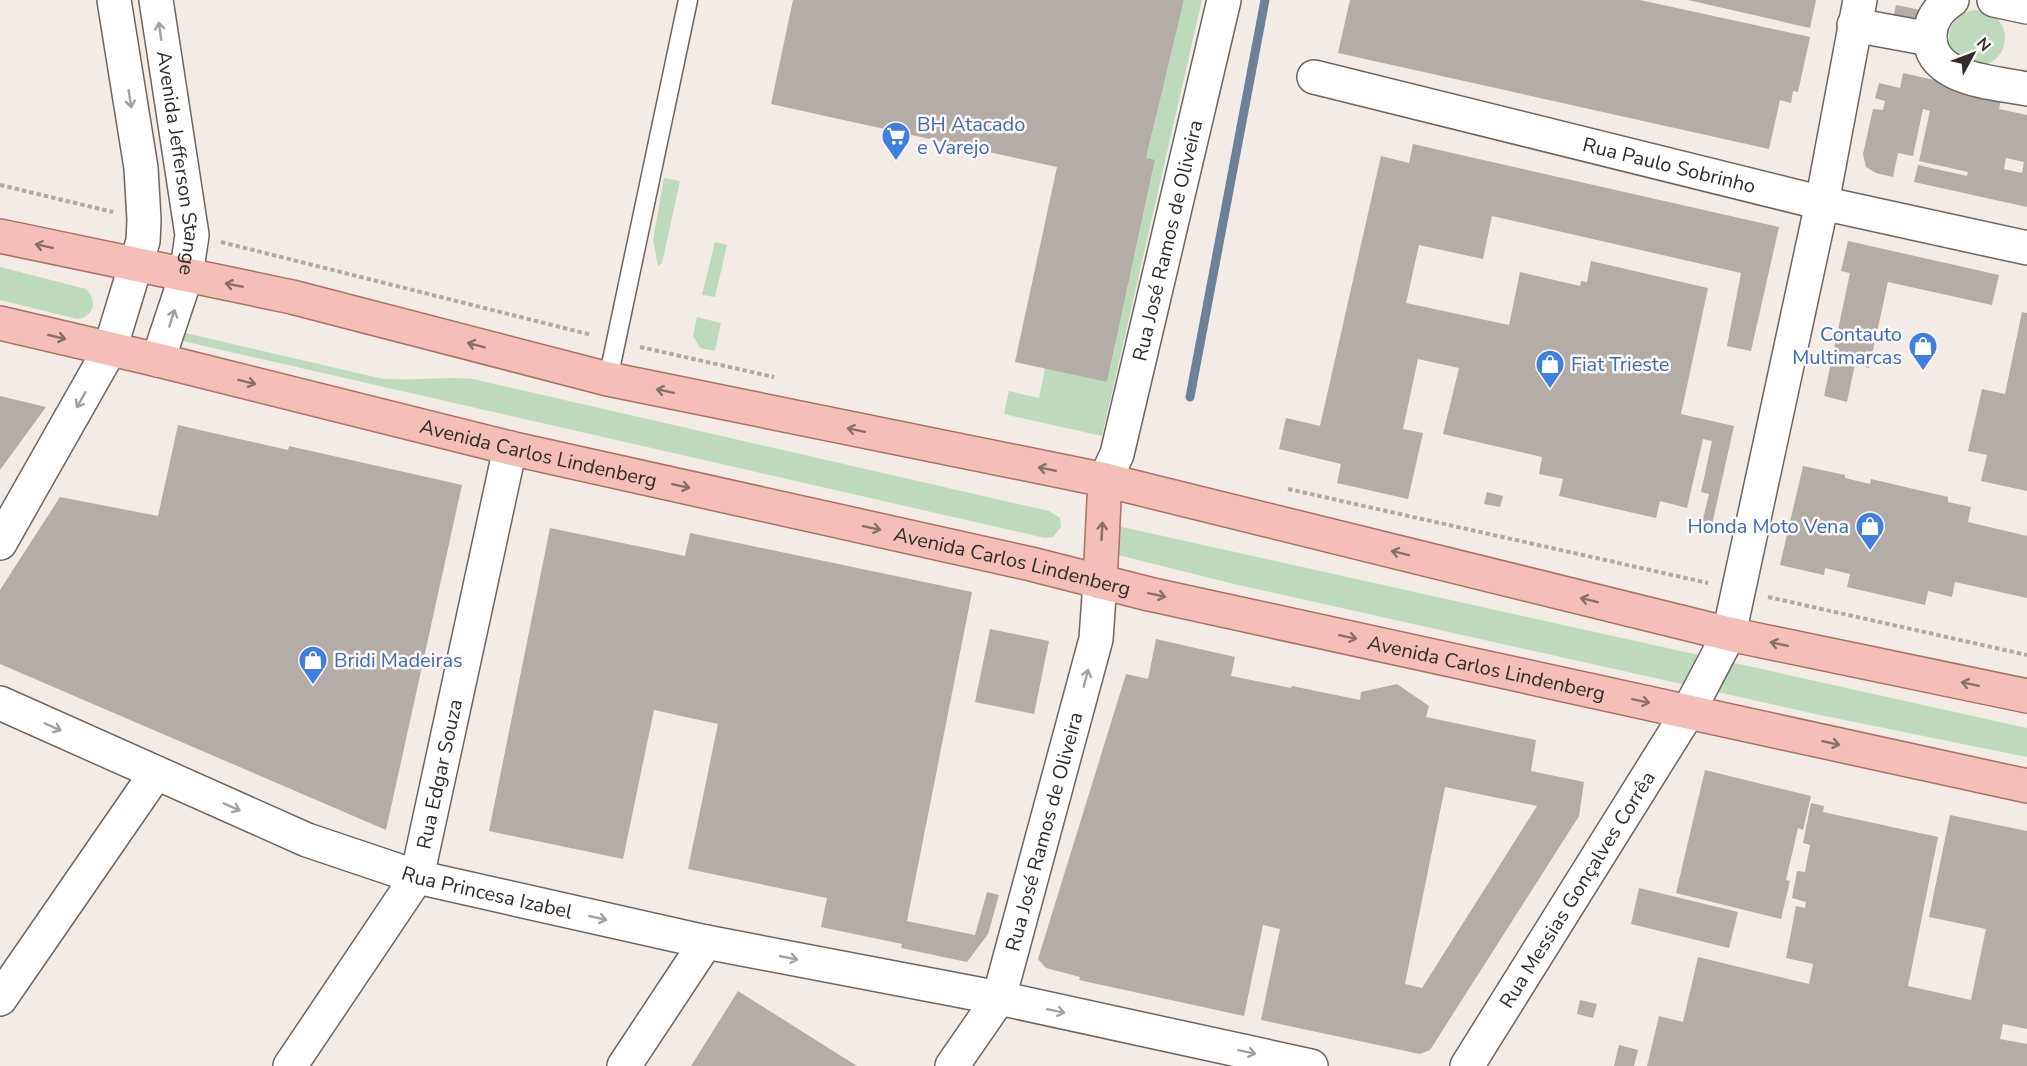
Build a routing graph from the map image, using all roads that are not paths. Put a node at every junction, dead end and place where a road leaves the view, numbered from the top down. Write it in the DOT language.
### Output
graph roads {
  1 [pos="114,0"];
  2 [pos="156,0"];
  3 [pos="688,0"];
  4 [pos="1224,0"];
  5 [pos="1952,0"];
  6 [pos="1994,0"];
  7 [pos="2027,7"];
  8 [pos="1857,13"];
  9 [pos="1930,39"];
  10 [pos="1314,77"];
  11 [pos="2027,89"];
  12 [pos="1822,203"];
  13 [pos="0,236"];
  14 [pos="2027,248"];
  15 [pos="135,266"];
  16 [pos="186,276"];
  17 [pos="0,323"];
  18 [pos="110,349"];
  19 [pos="158,360"];
  20 [pos="608,379"];
  21 [pos="510,448"];
  22 [pos="1105,480"];
  23 [pos="0,543"];
  24 [pos="1100,582"];
  25 [pos="1729,634"];
  26 [pos="2027,696"];
  27 [pos="0,703"];
  28 [pos="1688,712"];
  29 [pos="156,773"];
  30 [pos="2027,786"];
  31 [pos="417,878"];
  32 [pos="706,942"];
  33 [pos="999,998"];
  34 [pos="0,999"];
  35 [pos="290,1066"];
  36 [pos="624,1066"];
  37 [pos="952,1066"];
  38 [pos="1311,1066"];
  39 [pos="1467,1066"];
  1 -- 15 [label="street, Avenida Jefferson Stange, one-way"];
  16 -- 2 [label="street, Avenida Jefferson Stange, one-way"];
  3 -- 20 [label="lane"];
  4 -- 22 [label="street, Rua José Ramos de Oliveira"];
  5 -- 9 [label="street"];
  6 -- 7 [label="street"];
  8 -- 9 [label="street"];
  8 -- 12 [label="street, Rua Messias Gonçalves Corrêa"];
  9 -- 11 [label="street"];
  10 -- 12 [label="street, Rua Paulo Sobrinho"];
  12 -- 14 [label="street, Rua Paulo Sobrinho"];
  12 -- 25 [label="street, Rua Messias Gonçalves Corrêa"];
  15 -- 13 [label="main road, one-way"];
  15 -- 16 [label="main road"];
  15 -- 18 [label="street, Avenida Jefferson Stange"];
  19 -- 16 [label="street, Avenida Jefferson Stange, one-way"];
  20 -- 16 [label="main road, one-way"];
  17 -- 18 [label="main road, Avenida Carlos Lindenberg, one-way"];
  18 -- 19 [label="main road, Avenida Carlos Lindenberg"];
  18 -- 23 [label="street, Avenida Jefferson Stange, one-way"];
  19 -- 21 [label="main road, Avenida Carlos Lindenberg, one-way"];
  22 -- 20 [label="main road, one-way"];
  21 -- 24 [label="main road, Avenida Carlos Lindenberg, one-way"];
  21 -- 31 [label="street, Rua Edgar Souza"];
  24 -- 22 [label="main road, one-way"];
  25 -- 22 [label="main road, one-way"];
  24 -- 28 [label="main road, Avenida Carlos Lindenberg, one-way"];
  33 -- 24 [label="street, Rua José Ramos de Oliveira, one-way"];
  26 -- 25 [label="main road, one-way"];
  25 -- 28 [label="street, Rua Messias Gonçalves Corrêa"];
  27 -- 29 [label="street, Rua Princesa Izabel, one-way"];
  28 -- 30 [label="main road, Avenida Carlos Lindenberg, one-way"];
  28 -- 39 [label="street, Rua Messias Gonçalves Corrêa"];
  29 -- 31 [label="street, Rua Princesa Izabel, one-way"];
  29 -- 34 [label="street"];
  31 -- 32 [label="street, Rua Princesa Izabel, one-way"];
  31 -- 35 [label="street, Rua Edgar Souza"];
  32 -- 33 [label="street, Rua Princesa Izabel, one-way"];
  32 -- 36 [label="street"];
  33 -- 37 [label="street, Rua José Ramos de Oliveira"];
  33 -- 38 [label="street, Rua Princesa Izabel, one-way"];
}
